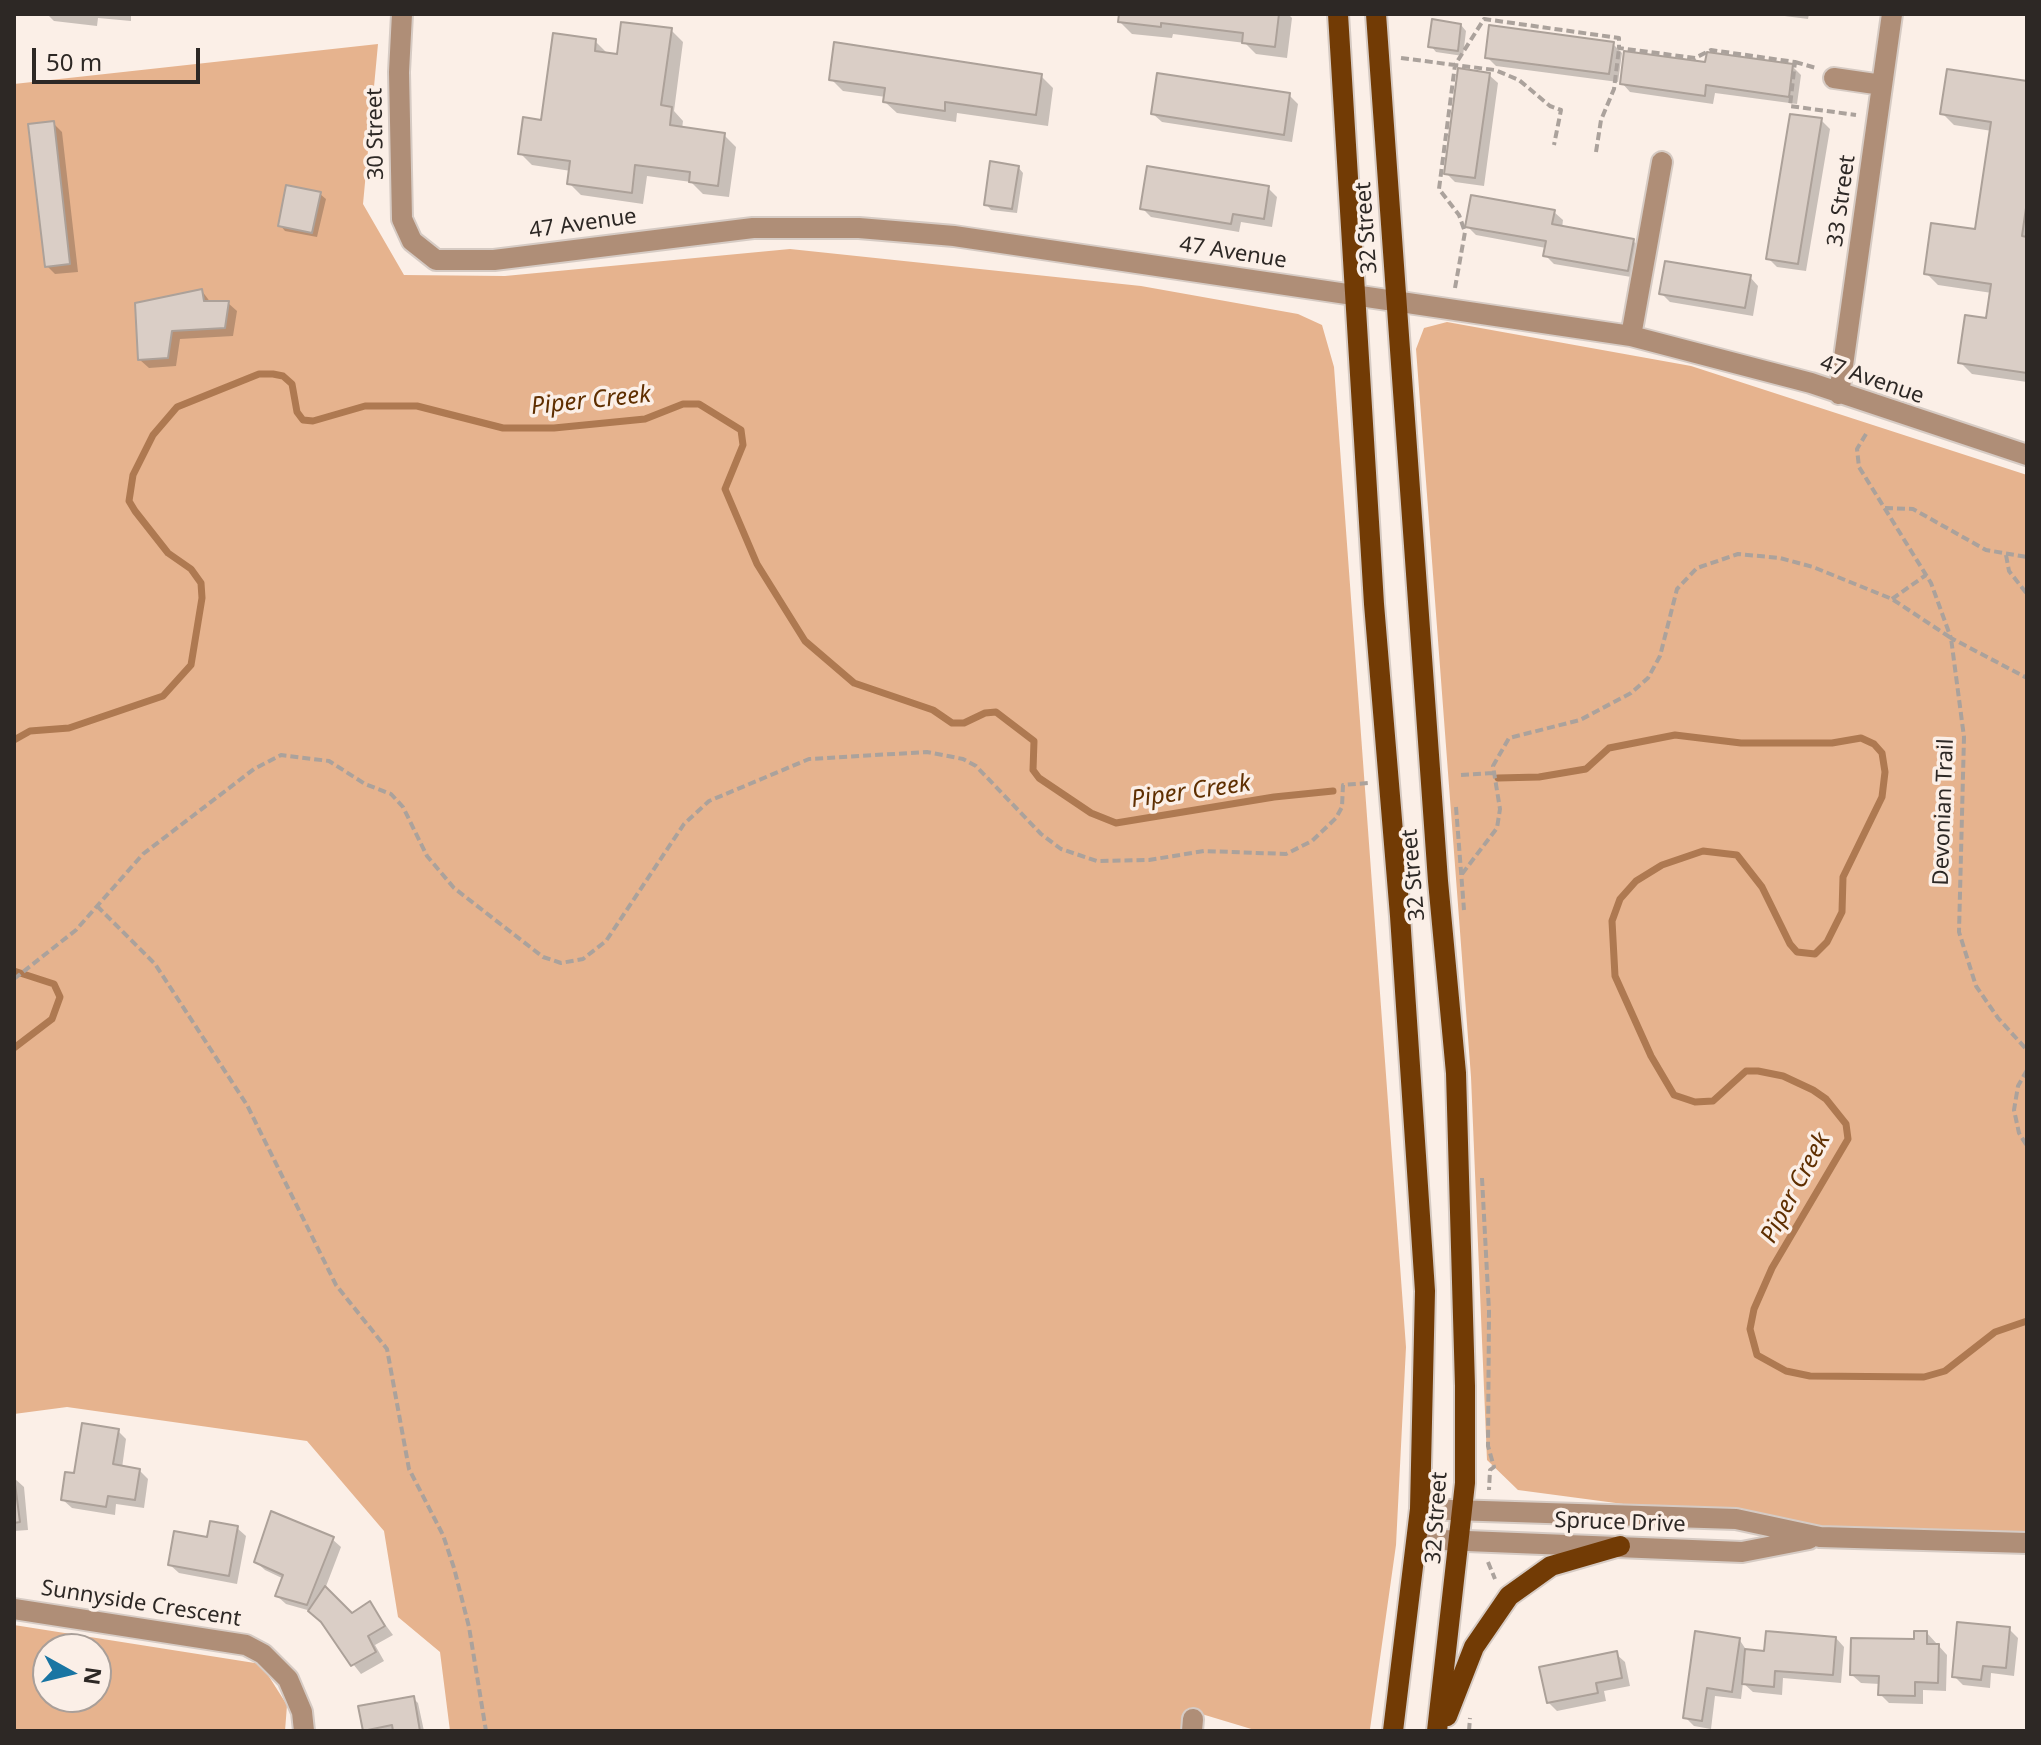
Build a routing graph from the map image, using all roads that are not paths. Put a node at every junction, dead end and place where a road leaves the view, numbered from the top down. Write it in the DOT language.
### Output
graph roads {
  1 [pos="402,14"];
  2 [pos="1338,14"];
  3 [pos="1376,14"];
  4 [pos="1892,14"];
  5 [pos="1834,78"];
  6 [pos="1882,85"];
  7 [pos="1662,162"];
  8 [pos="419,250"];
  9 [pos="1356,296"];
  10 [pos="1396,302"];
  11 [pos="1631,336"];
  12 [pos="1839,394"];
  13 [pos="2027,455"];
  14 [pos="1420,1509"];
  15 [pos="1463,1512"];
  16 [pos="1820,1537"];
  17 [pos="1417,1539"];
  18 [pos="1461,1540"];
  19 [pos="2027,1543"];
  20 [pos="1620,1546"];
  21 [pos="14,1609"];
  22 [pos="304,1731"];
  23 [pos="1393,1731"];
  24 [pos="1439,1731"];
  1 -- 8 [label="street, 30 Street"];
  2 -- 9 [label="main road, 32 Street"];
  3 -- 10 [label="main road, 32 Street"];
  4 -- 6 [label="street, 33 Street"];
  5 -- 6 [label="street"];
  6 -- 12 [label="street, 33 Street"];
  7 -- 11 [label="street"];
  8 -- 9 [label="street, 47 Avenue"];
  9 -- 10 [label="street, 47 Avenue"];
  9 -- 14 [label="main road, 32 Street"];
  10 -- 11 [label="street, 47 Avenue"];
  10 -- 15 [label="main road, 32 Street"];
  11 -- 12 [label="street, 47 Avenue"];
  12 -- 13 [label="street, 47 Avenue"];
  14 -- 15 [label="street, Spruce Drive"];
  14 -- 17 [label="main road, 32 Street"];
  15 -- 16 [label="street, Spruce Drive"];
  15 -- 18 [label="main road, 32 Street"];
  16 -- 19 [label="street, Spruce Drive"];
  16 -- 20 [label="street, Spruce Drive"];
  17 -- 18 [label="street, Spruce Drive"];
  17 -- 23 [label="main road, 32 Street"];
  18 -- 20 [label="street, Spruce Drive"];
  18 -- 24 [label="main road, 32 Street"];
  20 -- 24 [label="main road"];
  21 -- 22 [label="street, Sunnyside Crescent"];
}
